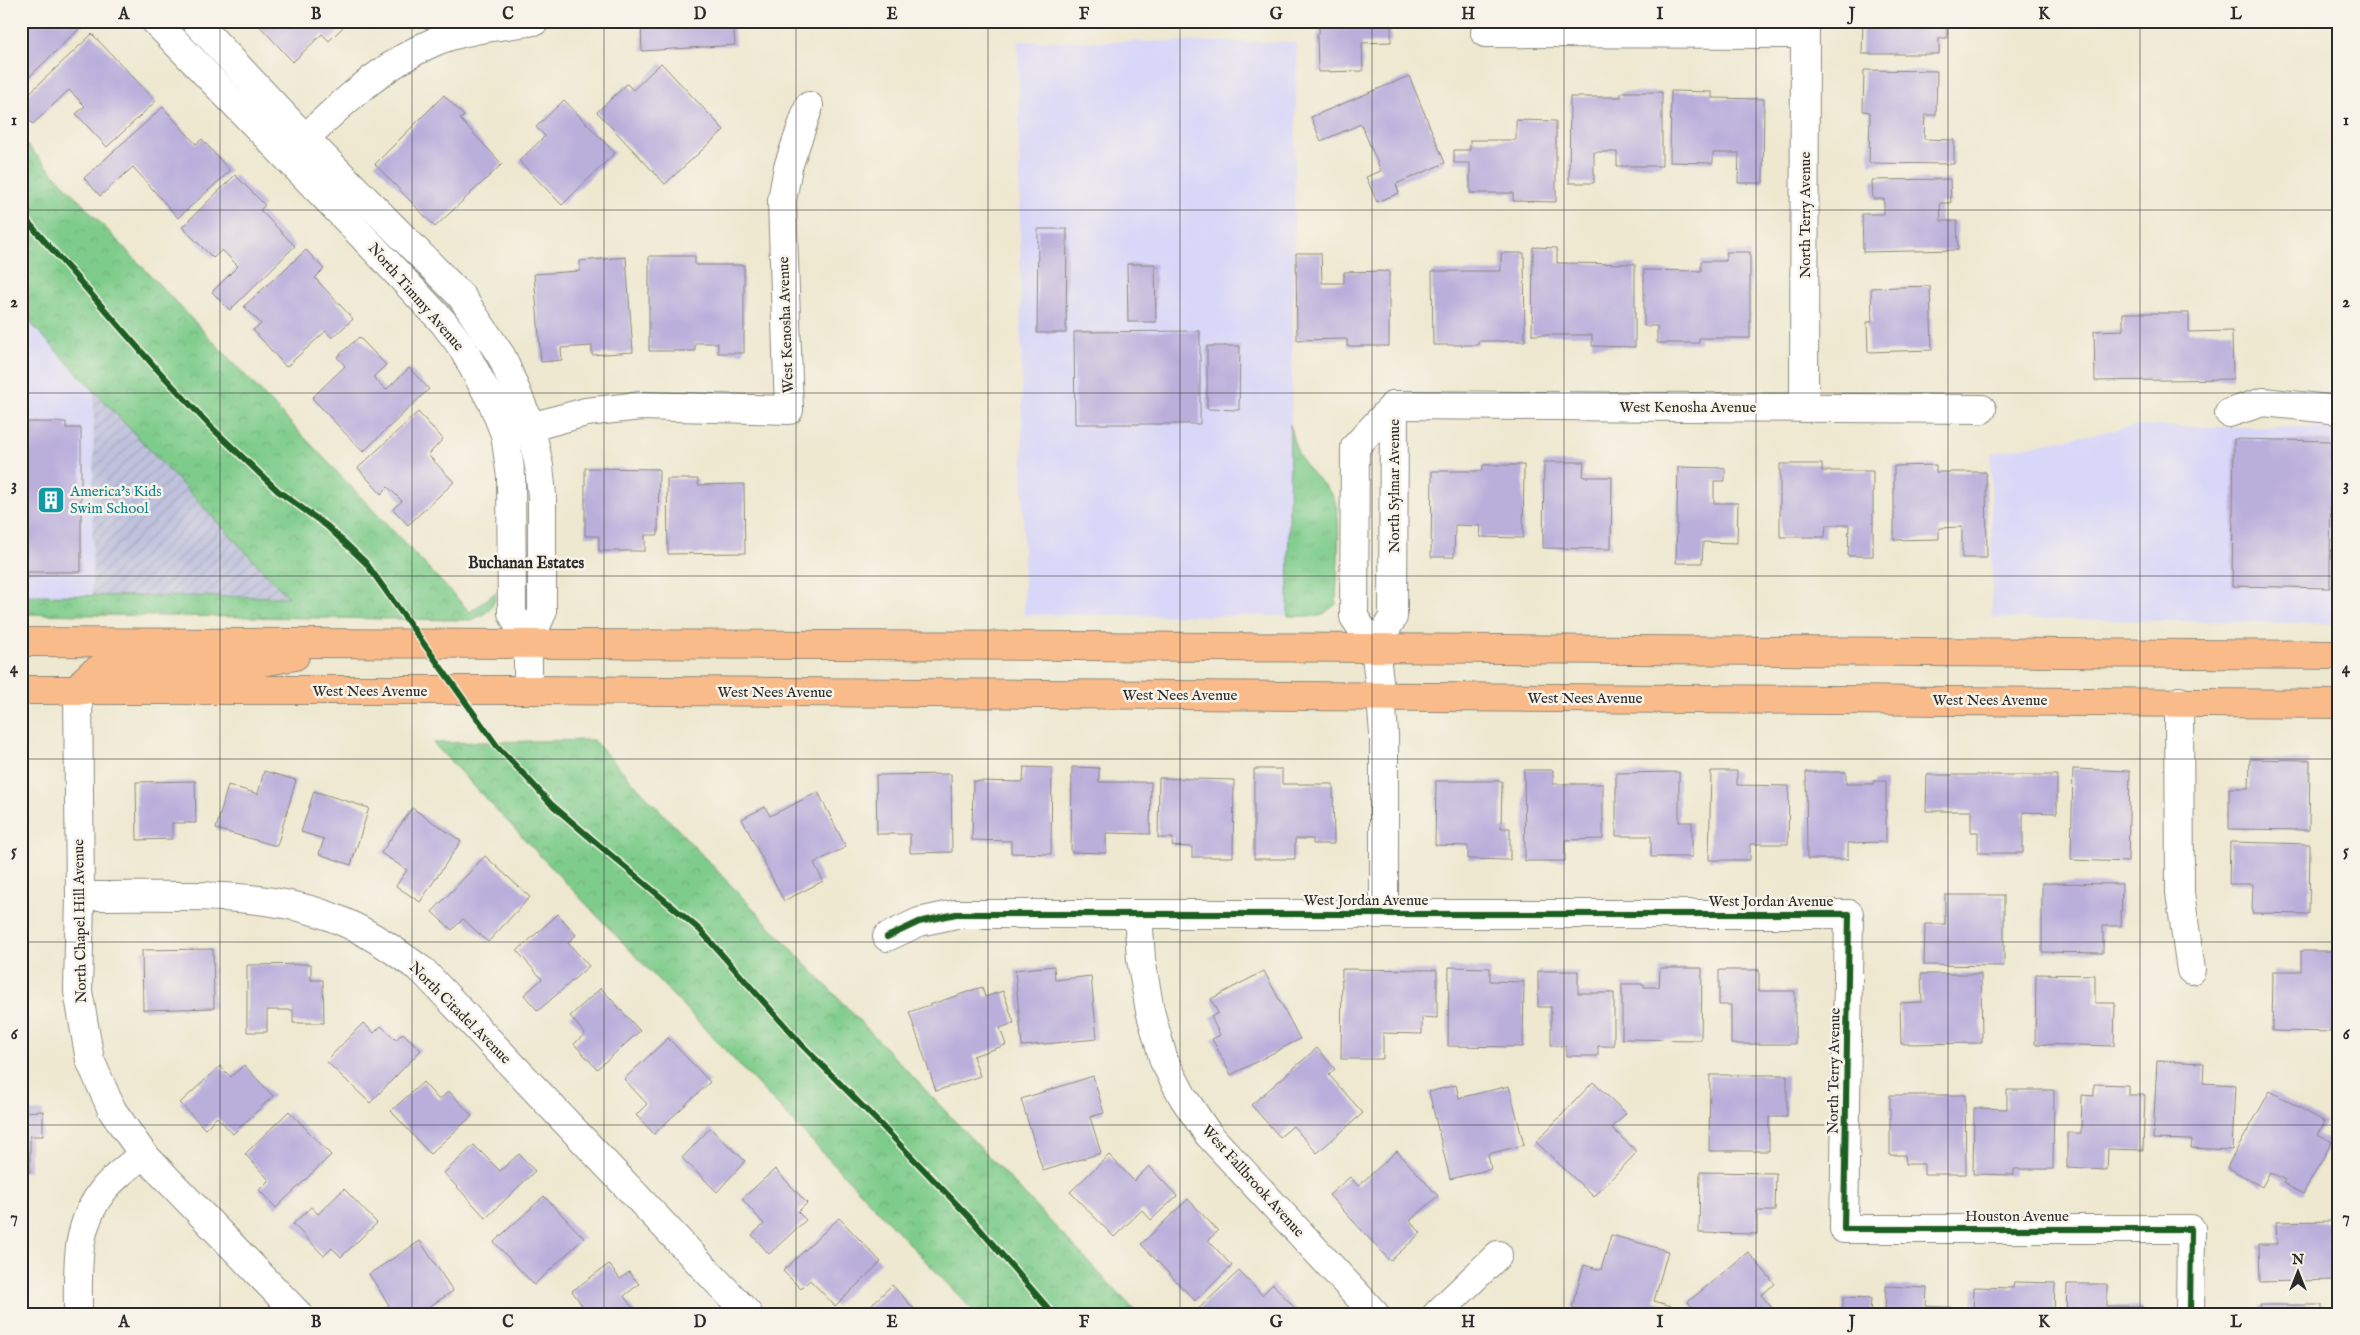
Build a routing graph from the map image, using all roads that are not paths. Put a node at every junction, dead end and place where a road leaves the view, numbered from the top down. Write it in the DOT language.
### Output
graph roads {
  1 [pos="155,21"];
  2 [pos="195,21"];
  3 [pos="535,21"];
  4 [pos="1805,28"];
  5 [pos="1486,33"];
  6 [pos="809,106"];
  7 [pos="305,138"];
  8 [pos="286,157"];
  9 [pos="1394,405"];
  10 [pos="1804,408"];
  11 [pos="1982,409"];
  12 [pos="2339,410"];
  13 [pos="2229,413"];
  14 [pos="531,427"];
  15 [pos="504,434"];
  16 [pos="21,642"];
  17 [pos="528,644"];
  18 [pos="353,645"];
  19 [pos="1376,648"];
  20 [pos="2339,655"];
  21 [pos="21,690"];
  22 [pos="528,690"];
  23 [pos="78,691"];
  24 [pos="1381,697"];
  25 [pos="2179,701"];
  26 [pos="2339,704"];
  27 [pos="80,896"];
  28 [pos="1384,912"];
  29 [pos="1138,914"];
  30 [pos="1849,914"];
  31 [pos="887,937"];
  32 [pos="2190,970"];
  33 [pos="143,1154"];
  34 [pos="1844,1229"];
  35 [pos="1498,1255"];
  36 [pos="78,1314"];
  37 [pos="298,1314"];
  38 [pos="748,1314"];
  39 [pos="1375,1314"];
  40 [pos="1437,1314"];
  41 [pos="2190,1314"];
  1 -- 8 [label="street, North Timmy Avenue"];
  2 -- 7 [label="street, North Timmy Avenue"];
  3 -- 7 [label="street"];
  4 -- 5 [label="street"];
  4 -- 10 [label="street, North Terry Avenue"];
  6 -- 14 [label="street, West Kenosha Avenue"];
  7 -- 8 [label="street"];
  7 -- 14 [label="street, North Timmy Avenue"];
  8 -- 15 [label="street, North Timmy Avenue"];
  9 -- 10 [label="street, West Kenosha Avenue"];
  9 -- 19 [label="street, North Sylmar Avenue"];
  9 -- 19 [label="street, North Sylmar Avenue"];
  10 -- 11 [label="street, West Kenosha Avenue"];
  12 -- 13 [label="street"];
  14 -- 15 [label="street, West Kenosha Avenue"];
  14 -- 17 [label="street, North Timmy Avenue"];
  15 -- 17 [label="street, North Timmy Avenue"];
  16 -- 18 [label="main road"];
  17 -- 18 [label="main road"];
  17 -- 19 [label="main road"];
  17 -- 22 [label="street, North Timmy Avenue"];
  18 -- 23 [label="main road"];
  19 -- 20 [label="main road"];
  19 -- 24 [label="street, North Sylmar Avenue"];
  21 -- 23 [label="main road, West Nees Avenue"];
  22 -- 23 [label="main road, West Nees Avenue"];
  22 -- 24 [label="main road, West Nees Avenue"];
  23 -- 27 [label="street, North Chapel Hill Avenue"];
  24 -- 25 [label="main road, West Nees Avenue"];
  24 -- 28 [label="street, North Sylmar Avenue"];
  25 -- 26 [label="main road, West Nees Avenue"];
  25 -- 32 [label="street"];
  27 -- 33 [label="street, North Chapel Hill Avenue"];
  27 -- 38 [label="street, North Citadel Avenue"];
  28 -- 29 [label="street, West Jordan Avenue"];
  28 -- 30 [label="street, West Jordan Avenue"];
  29 -- 31 [label="street, West Jordan Avenue"];
  29 -- 39 [label="street, West Fallbrook Avenue"];
  30 -- 34 [label="street, North Terry Avenue"];
  33 -- 36 [label="street"];
  33 -- 37 [label="street, North Chapel Hill Avenue"];
  34 -- 41 [label="street, Houston Avenue"];
  35 -- 40 [label="street"];
}
